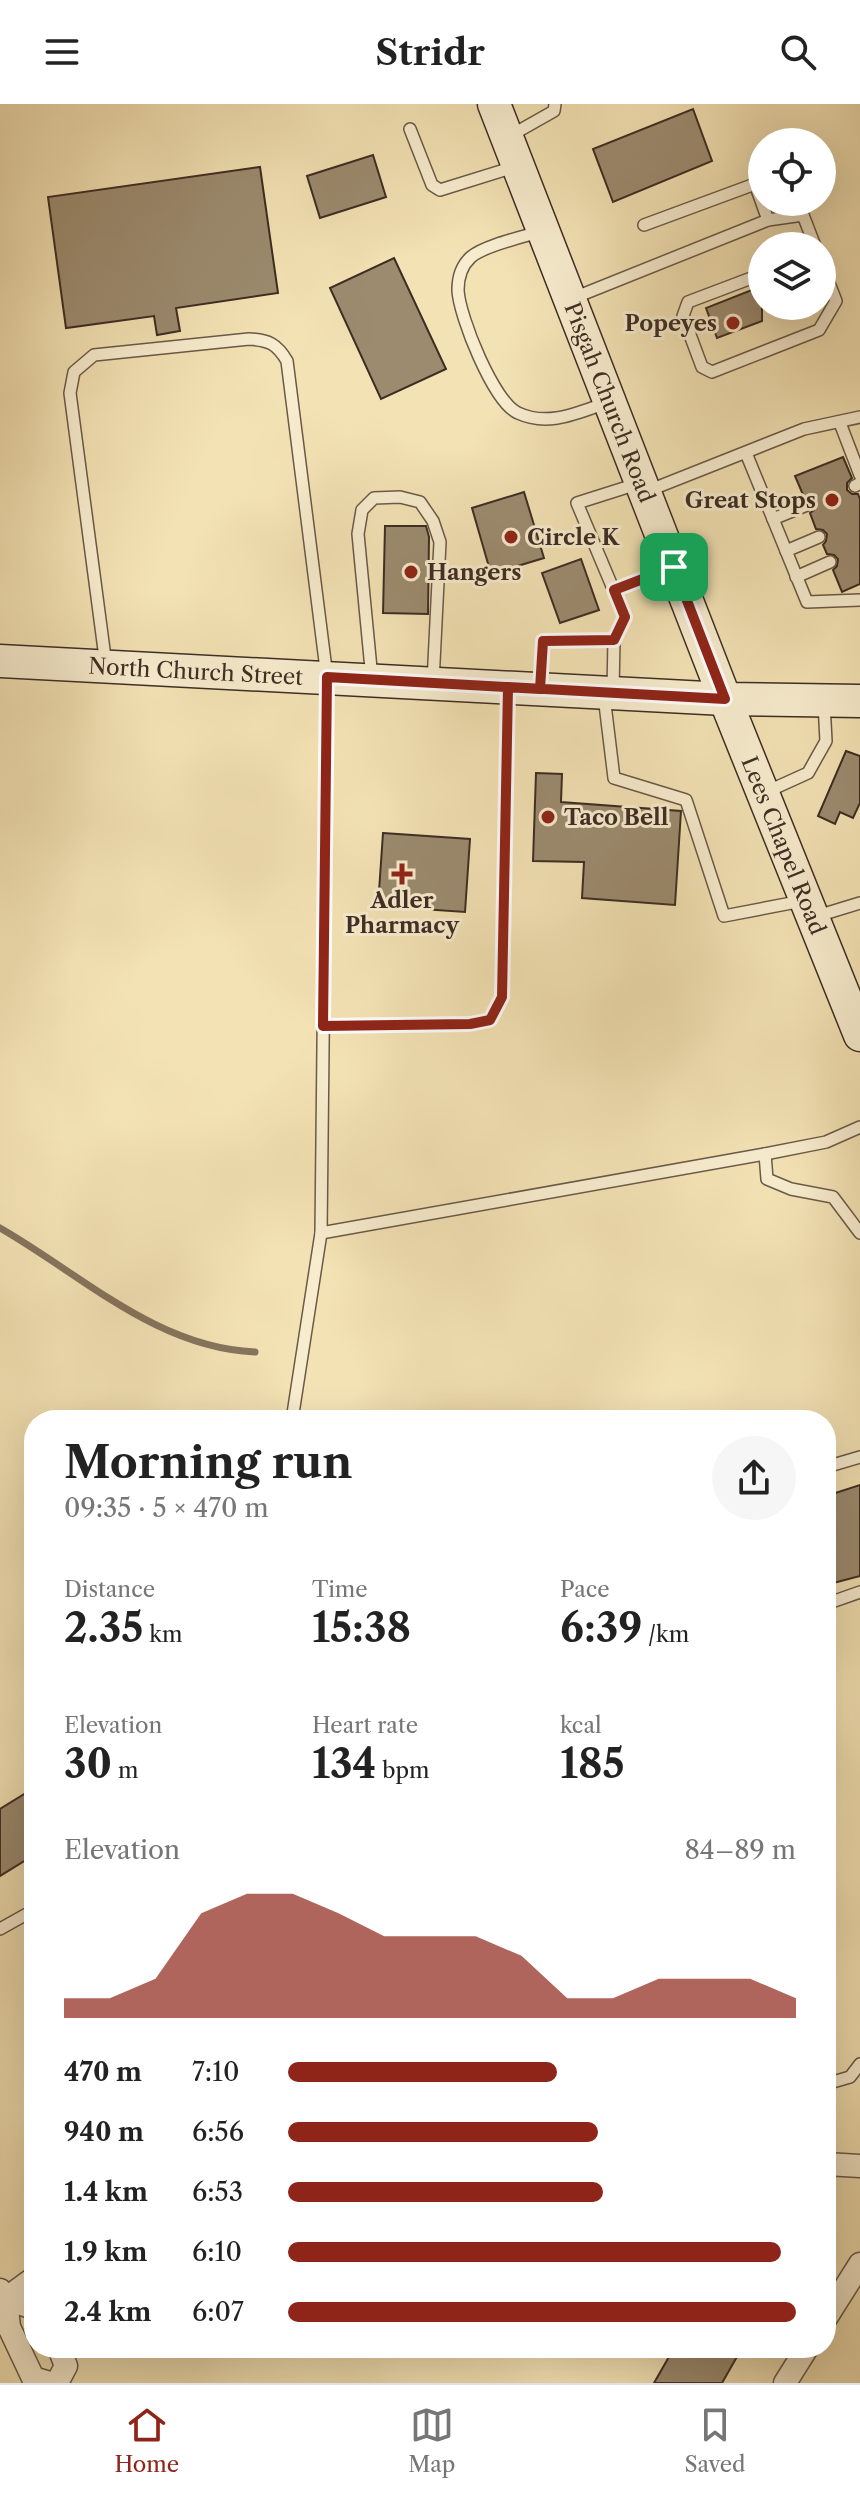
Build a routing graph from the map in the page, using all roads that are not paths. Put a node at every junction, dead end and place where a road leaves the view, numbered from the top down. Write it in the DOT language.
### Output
graph roads {
  1 [pos="494,104"];
  2 [pos="555,104"];
  3 [pos="410,129"];
  4 [pos="513,152"];
  5 [pos="768,220"];
  6 [pos="644,225"];
  7 [pos="544,230"];
  8 [pos="810,232"];
  9 [pos="748,279"];
  10 [pos="571,300"];
  11 [pos="825,320"];
  12 [pos="610,401"];
  13 [pos="860,417"];
  14 [pos="840,423"];
  15 [pos="746,453"];
  16 [pos="858,481"];
  17 [pos="643,487"];
  18 [pos="807,505"];
  19 [pos="773,519"];
  20 [pos="819,537"];
  21 [pos="786,551"];
  22 [pos="830,562"];
  23 [pos="674,567"];
  24 [pos="796,577"];
  25 [pos="614,590"];
  26 [pos="860,600"];
  27 [pos="614,640"];
  28 [pos="0,661"];
  29 [pos="106,665"];
  30 [pos="327,677"];
  31 [pos="372,679"];
  32 [pos="433,683"];
  33 [pos="524,688"];
  34 [pos="608,692"];
  35 [pos="725,699"];
  36 [pos="824,701"];
  37 [pos="860,701"];
  38 [pos="763,793"];
  39 [pos="860,903"];
  40 [pos="810,908"];
  41 [pos="323,1026"];
  42 [pos="860,1035"];
  43 [pos="860,1127"];
  44 [pos="765,1154"];
  45 [pos="321,1233"];
  46 [pos="860,1233"];
  47 [pos="294,1410"];
  48 [pos="860,1457"];
  49 [pos="836,1464"];
  50 [pos="860,1592"];
  51 [pos="836,1600"];
  52 [pos="24,1916"];
  53 [pos="0,1929"];
  54 [pos="860,2064"];
  55 [pos="836,2081"];
  56 [pos="836,2165"];
  57 [pos="860,2167"];
  58 [pos="860,2264"];
  59 [pos="24,2284"];
  60 [pos="2,2297"];
  61 [pos="836,2302"];
  62 [pos="24,2305"];
  63 [pos="63,2358"];
  64 [pos="801,2358"];
  65 [pos="50,2383"];
  66 [pos="57,2383"];
  67 [pos="785,2383"];
  1 -- 4 [label="main road, Pisgah Church Road"];
  2 -- 4 [label="lane"];
  3 -- 4 [label="lane"];
  4 -- 7 [label="main road, Pisgah Church Road"];
  5 -- 6 [label="lane"];
  5 -- 8 [label="lane"];
  5 -- 10 [label="lane"];
  7 -- 10 [label="main road, Pisgah Church Road"];
  7 -- 12 [label="lane"];
  9 -- 11 [label="lane"];
  10 -- 12 [label="main road, Pisgah Church Road"];
  12 -- 17 [label="main road, Pisgah Church Road"];
  13 -- 14 [label="lane"];
  14 -- 15 [label="lane"];
  14 -- 16 [label="lane"];
  15 -- 17 [label="lane"];
  15 -- 19 [label="lane"];
  17 -- 23 [label="main road, Pisgah Church Road"];
  17 -- 25 [label="lane"];
  18 -- 19 [label="lane"];
  19 -- 21 [label="lane"];
  20 -- 21 [label="lane"];
  21 -- 24 [label="lane"];
  22 -- 24 [label="lane"];
  23 -- 25 [label="lane"];
  23 -- 35 [label="main road, Pisgah Church Road"];
  24 -- 26 [label="lane"];
  25 -- 27 [label="lane"];
  27 -- 33 [label="lane"];
  27 -- 34 [label="lane"];
  28 -- 29 [label="main road, North Church Street"];
  29 -- 30 [label="main road, North Church Street"];
  29 -- 30 [label="lane"];
  30 -- 31 [label="main road, North Church Street"];
  30 -- 41 [label="lane"];
  31 -- 32 [label="main road, North Church Street"];
  31 -- 32 [label="lane"];
  32 -- 33 [label="main road, North Church Street"];
  33 -- 34 [label="main road, North Church Street"];
  33 -- 41 [label="lane"];
  34 -- 35 [label="main road, North Church Street"];
  34 -- 40 [label="lane"];
  35 -- 36 [label="main road, North Church Street"];
  35 -- 38 [label="main road, Lees Chapel Road"];
  36 -- 37 [label="main road, North Church Street"];
  36 -- 38 [label="lane"];
  38 -- 40 [label="main road, Lees Chapel Road"];
  39 -- 40 [label="lane"];
  40 -- 42 [label="main road, Lees Chapel Road"];
  41 -- 45 [label="lane"];
  43 -- 44 [label="lane"];
  44 -- 45 [label="lane"];
  44 -- 46 [label="lane"];
  45 -- 47 [label="lane"];
  48 -- 49 [label="lane"];
  50 -- 51 [label="lane"];
  52 -- 53 [label="lane"];
  54 -- 55 [label="lane"];
  56 -- 57 [label="street"];
  58 -- 61 [label="street"];
  59 -- 60 [label="street"];
  60 -- 62 [label="street"];
  60 -- 65 [label="street"];
  63 -- 66 [label="street"];
  64 -- 67 [label="street"];
}
